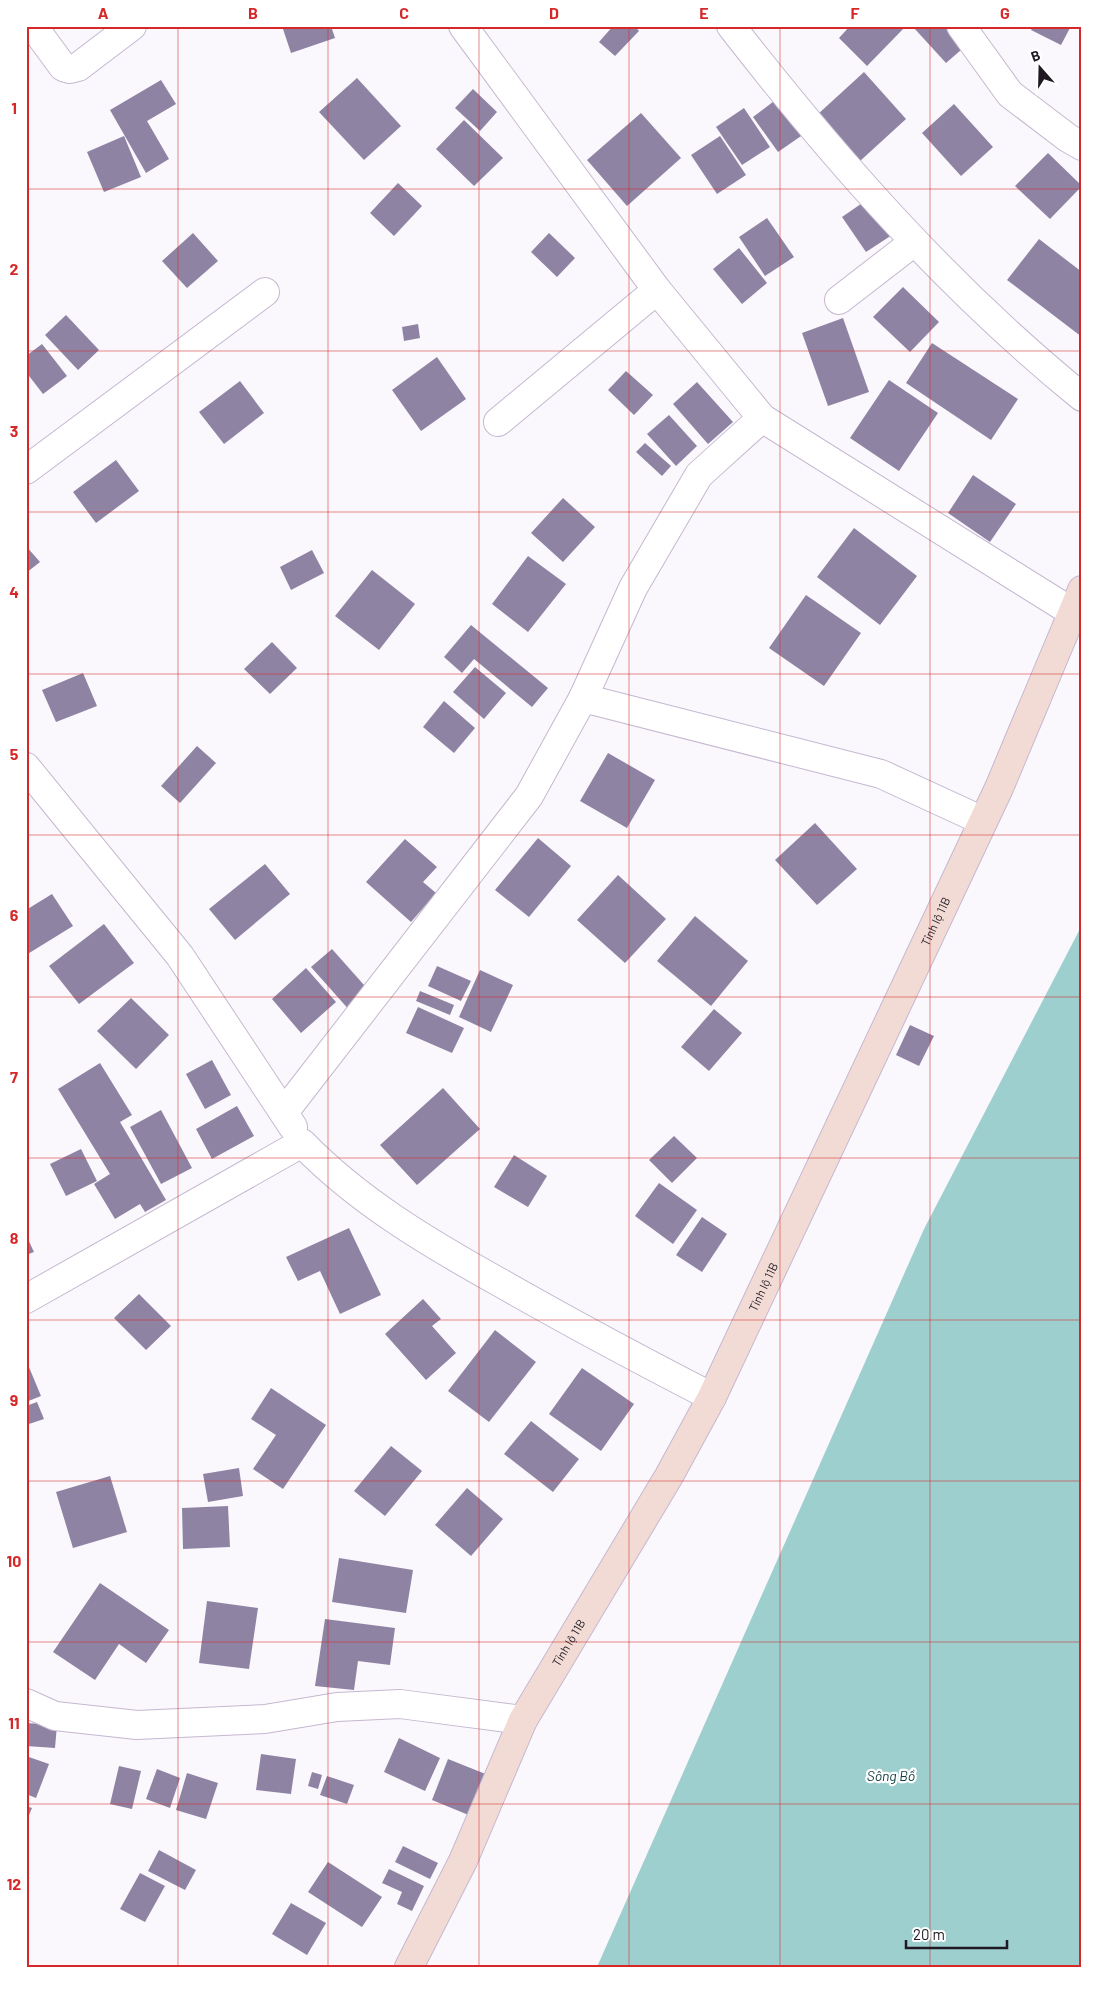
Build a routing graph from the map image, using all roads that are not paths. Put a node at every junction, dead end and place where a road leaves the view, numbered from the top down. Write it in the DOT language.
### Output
graph roads {
  1 [pos="33,26"];
  2 [pos="132,26"];
  3 [pos="463,26"];
  4 [pos="731,26"];
  5 [pos="961,26"];
  6 [pos="1082,146"];
  7 [pos="914,242"];
  8 [pos="657,290"];
  9 [pos="265,292"];
  10 [pos="839,300"];
  11 [pos="1082,397"];
  12 [pos="762,418"];
  13 [pos="498,422"];
  14 [pos="26,470"];
  15 [pos="1077,601"];
  16 [pos="583,698"];
  17 [pos="26,767"];
  18 [pos="984,821"];
  19 [pos="284,1111"];
  20 [pos="302,1143"];
  21 [pos="26,1299"];
  22 [pos="712,1397"];
  23 [pos="26,1703"];
  24 [pos="524,1720"];
  25 [pos="409,1967"];
  1 -- 2 [label="street"];
  3 -- 8 [label="street"];
  4 -- 7 [label="street"];
  5 -- 6 [label="street"];
  7 -- 10 [label="street"];
  7 -- 11 [label="street"];
  8 -- 12 [label="street"];
  8 -- 13 [label="street"];
  9 -- 14 [label="street"];
  12 -- 15 [label="street"];
  12 -- 16 [label="street"];
  15 -- 18 [label="main road, Tỉnh lộ 11B"];
  16 -- 18 [label="street"];
  16 -- 19 [label="street"];
  17 -- 19 [label="street"];
  18 -- 22 [label="main road, Tỉnh lộ 11B"];
  19 -- 20 [label="street"];
  20 -- 21 [label="street"];
  20 -- 22 [label="street"];
  22 -- 24 [label="main road, Tỉnh lộ 11B"];
  23 -- 24 [label="street"];
  24 -- 25 [label="main road, Tỉnh lộ 11B"];
}
